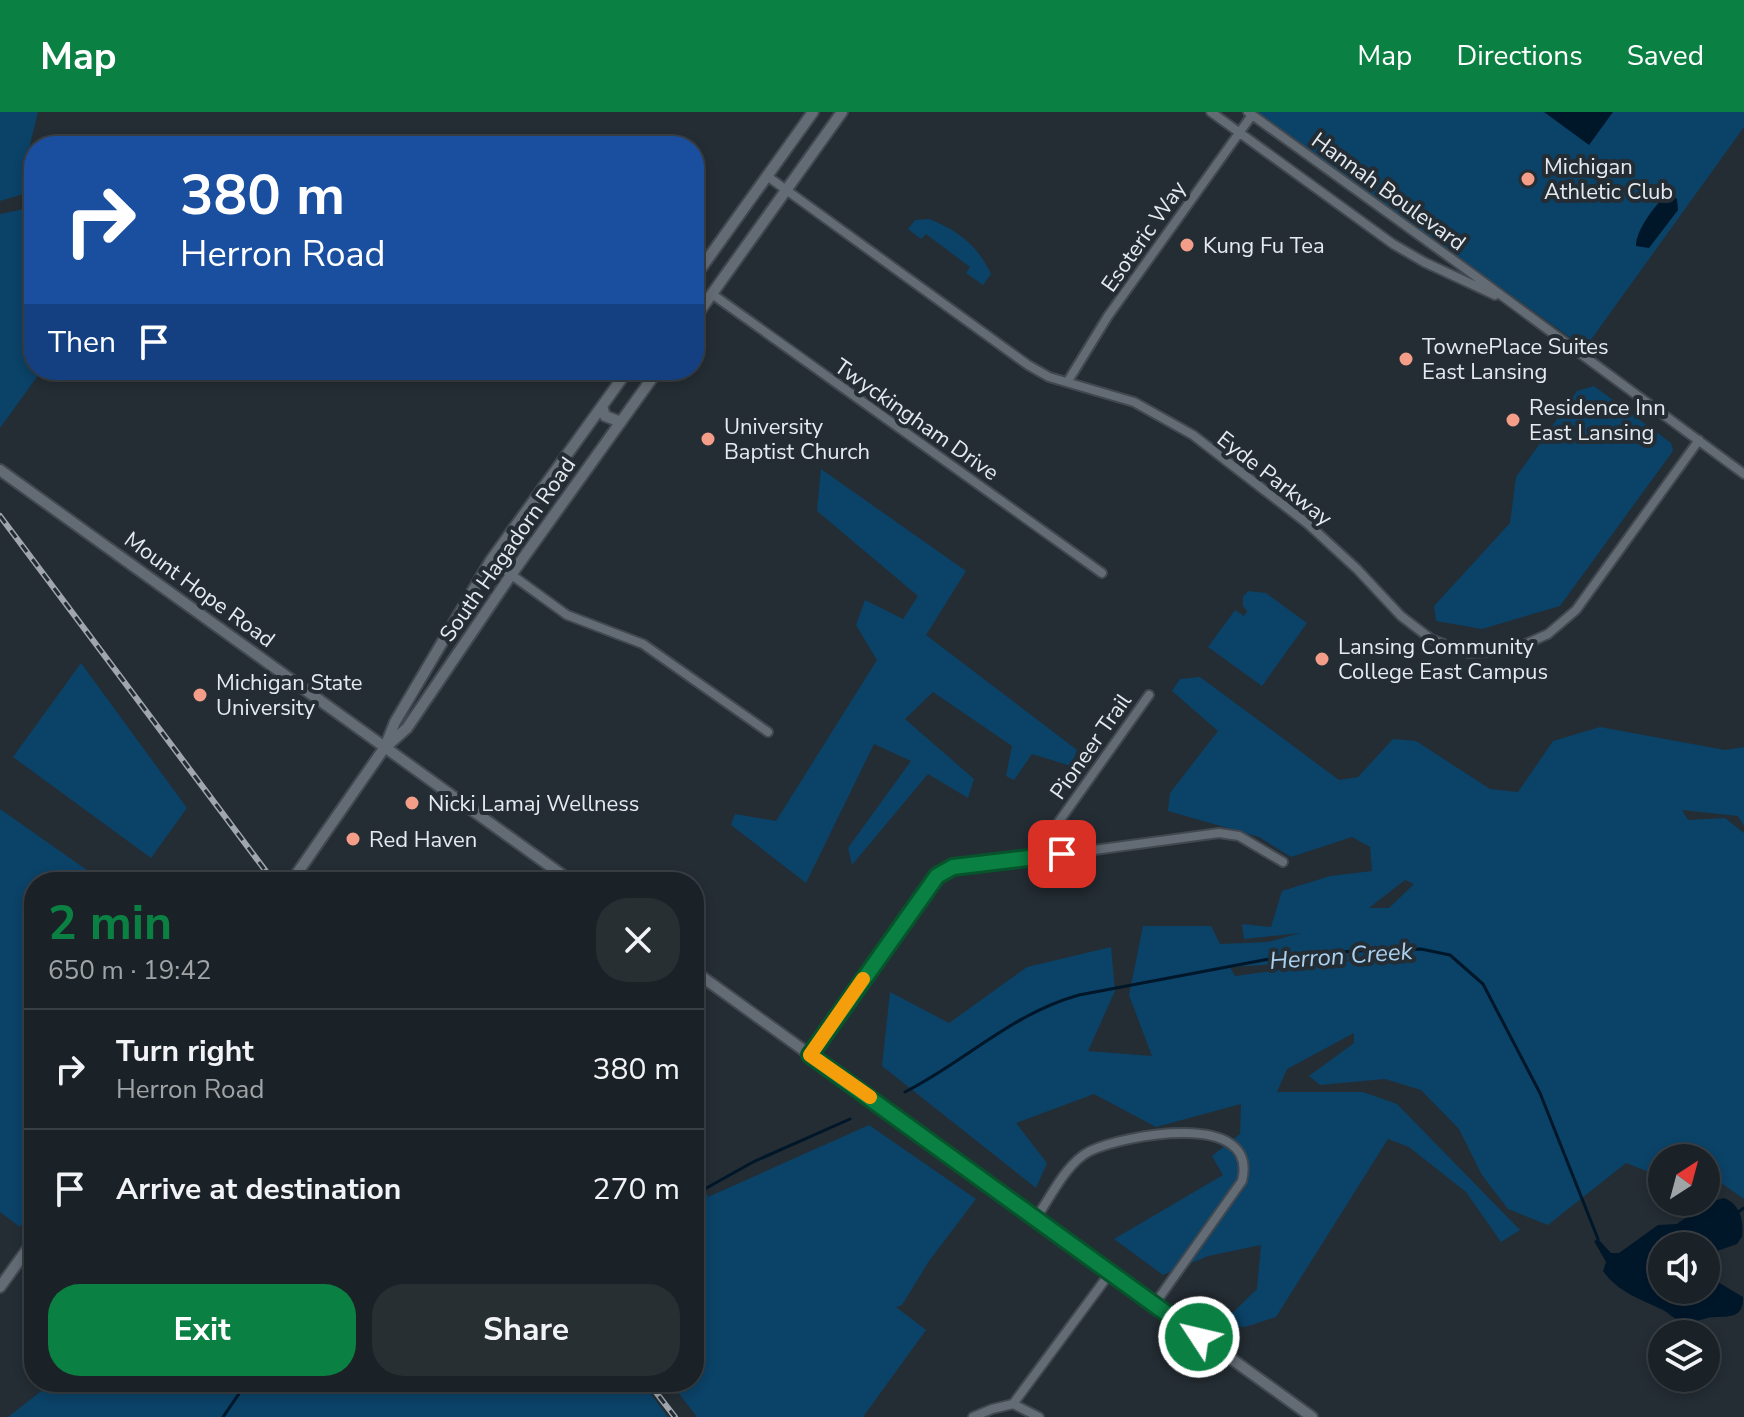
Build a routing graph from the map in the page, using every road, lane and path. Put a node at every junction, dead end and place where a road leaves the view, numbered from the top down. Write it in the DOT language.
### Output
graph roads {
  1 [pos="813,112"];
  2 [pos="842,112"];
  3 [pos="1211,112"];
  4 [pos="1250,113"];
  5 [pos="1239,132"];
  6 [pos="767,176"];
  7 [pos="786,190"];
  8 [pos="717,246"];
  9 [pos="736,260"];
  10 [pos="704,264"];
  11 [pos="712,294"];
  12 [pos="1508,301"];
  13 [pos="704,305"];
  14 [pos="621,380"];
  15 [pos="651,380"];
  16 [pos="1068,381"];
  17 [pos="602,406"];
  18 [pos="621,422"];
  19 [pos="1699,440"];
  20 [pos="0,470"];
  21 [pos="1744,474"];
  22 [pos="491,560"];
  23 [pos="1102,573"];
  24 [pos="511,575"];
  25 [pos="1149,695"];
  26 [pos="768,732"];
  27 [pos="385,747"];
  28 [pos="1033,858"];
  29 [pos="1283,862"];
  30 [pos="298,872"];
  31 [pos="558,872"];
  32 [pos="704,978"];
  33 [pos="810,1055"];
  34 [pos="1036,1218"];
  35 [pos="24,1254"];
  36 [pos="1110,1273"];
  37 [pos="0,1287"];
  38 [pos="1154,1305"];
  39 [pos="1013,1404"];
  40 [pos="973,1417"];
  41 [pos="1039,1417"];
  42 [pos="1312,1417"];
  1 -- 6 [label="street"];
  2 -- 7 [label="street"];
  3 -- 5 [label="street, Hannah Boulevard"];
  4 -- 5 [label="street, Esoteric Way"];
  4 -- 12 [label="street, Hannah Boulevard"];
  5 -- 12 [label="street, Hannah Boulevard"];
  5 -- 16 [label="street, Esoteric Way"];
  6 -- 7 [label="street, Eyde Parkway"];
  6 -- 8 [label="street"];
  7 -- 9 [label="street"];
  7 -- 16 [label="street, Eyde Parkway"];
  8 -- 9 [label="street"];
  8 -- 10 [label="street"];
  9 -- 11 [label="street"];
  11 -- 13 [label="street"];
  11 -- 23 [label="street, Twyckingham Drive"];
  12 -- 19 [label="street, Hannah Boulevard"];
  14 -- 17 [label="street, South Hagadorn Road"];
  15 -- 18 [label="street, South Hagadorn Road"];
  16 -- 19 [label="street, Eyde Parkway"];
  17 -- 18 [label="street"];
  17 -- 22 [label="street, South Hagadorn Road"];
  18 -- 24 [label="street, South Hagadorn Road"];
  19 -- 21 [label="street, Hannah Boulevard"];
  20 -- 27 [label="street, Mount Hope Road"];
  22 -- 24 [label="street"];
  22 -- 27 [label="street, South Hagadorn Road"];
  24 -- 26 [label="street"];
  24 -- 27 [label="street, South Hagadorn Road"];
  25 -- 28 [label="street, Pioneer Trail"];
  27 -- 30 [label="street, South Hagadorn Road"];
  27 -- 31 [label="street, Mount Hope Road"];
  28 -- 29 [label="street"];
  28 -- 33 [label="street"];
  32 -- 33 [label="street"];
  33 -- 34 [label="street"];
  34 -- 36 [label="street"];
  34 -- 38 [label="street"];
  35 -- 37 [label="street"];
  36 -- 38 [label="street"];
  36 -- 39 [label="street"];
  38 -- 42 [label="street"];
  39 -- 40 [label="street"];
  39 -- 41 [label="street"];
}
